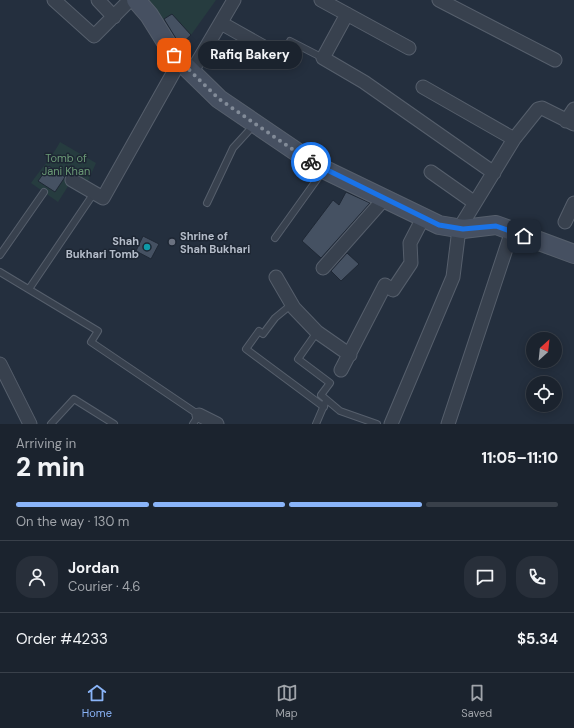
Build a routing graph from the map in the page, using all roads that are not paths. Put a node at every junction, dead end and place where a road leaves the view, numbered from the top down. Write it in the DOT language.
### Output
graph roads {
  1 [pos="54,0"];
  2 [pos="98,0"];
  3 [pos="130,0"];
  4 [pos="136,0"];
  5 [pos="234,0"];
  6 [pos="320,0"];
  7 [pos="439,0"];
  8 [pos="347,14"];
  9 [pos="114,17"];
  10 [pos="221,23"];
  11 [pos="290,41"];
  12 [pos="409,48"];
  13 [pos="269,50"];
  14 [pos="323,58"];
  15 [pos="555,60"];
  16 [pos="186,67"];
  17 [pos="423,87"];
  18 [pos="574,108"];
  19 [pos="570,123"];
  20 [pos="256,124"];
  21 [pos="514,139"];
  22 [pos="324,170"];
  23 [pos="431,172"];
  24 [pos="494,173"];
  25 [pos="72,180"];
  26 [pos="44,192"];
  27 [pos="94,193"];
  28 [pos="384,198"];
  29 [pos="207,203"];
  30 [pos="475,203"];
  31 [pos="574,203"];
  32 [pos="423,218"];
  33 [pos="565,222"];
  34 [pos="459,229"];
  35 [pos="512,231"];
  36 [pos="275,238"];
  37 [pos="574,254"];
  38 [pos="0,255"];
  39 [pos="323,268"];
  40 [pos="0,272"];
  41 [pos="276,277"];
  42 [pos="29,289"];
  43 [pos="292,304"];
  44 [pos="317,332"];
  45 [pos="350,355"];
  46 [pos="0,364"];
  47 [pos="341,370"];
  48 [pos="327,400"];
  49 [pos="324,407"];
  50 [pos="196,419"];
  51 [pos="30,424"];
  52 [pos="51,424"];
  53 [pos="114,424"];
  54 [pos="217,424"];
  55 [pos="316,424"];
  56 [pos="376,424"];
  57 [pos="391,424"];
  58 [pos="448,424"];
  1 -- 9 [label="street"];
  2 -- 9 [label="street"];
  3 -- 9 [label="street"];
  4 -- 16 [label="street"];
  5 -- 10 [label="street"];
  6 -- 8 [label="street"];
  7 -- 15 [label="street"];
  8 -- 12 [label="street"];
  8 -- 14 [label="street"];
  10 -- 13 [label="street"];
  10 -- 16 [label="street"];
  11 -- 14 [label="lane"];
  14 -- 24 [label="street"];
  16 -- 20 [label="street"];
  16 -- 27 [label="street"];
  17 -- 21 [label="street"];
  18 -- 19 [label="street"];
  19 -- 21 [label="street"];
  20 -- 22 [label="street"];
  20 -- 29 [label="lane"];
  21 -- 24 [label="street"];
  22 -- 28 [label="street"];
  22 -- 36 [label="lane"];
  23 -- 30 [label="street"];
  24 -- 30 [label="street"];
  25 -- 27 [label="street"];
  26 -- 38 [label="lane"];
  27 -- 42 [label="lane"];
  28 -- 32 [label="street"];
  28 -- 39 [label="street"];
  30 -- 34 [label="street"];
  31 -- 33 [label="street"];
  32 -- 34 [label="street"];
  32 -- 45 [label="street"];
  34 -- 35 [label="street"];
  34 -- 57 [label="street"];
  35 -- 37 [label="street"];
  35 -- 58 [label="street"];
  40 -- 42 [label="lane"];
  41 -- 43 [label="street"];
  42 -- 50 [label="lane"];
  43 -- 44 [label="street"];
  43 -- 49 [label="lane"];
  44 -- 45 [label="street"];
  44 -- 48 [label="lane"];
  45 -- 47 [label="street"];
  46 -- 51 [label="street"];
  48 -- 49 [label="lane"];
  48 -- 56 [label="lane"];
  49 -- 55 [label="lane"];
  50 -- 54 [label="street"];
  52 -- 53 [label="lane"];
}
